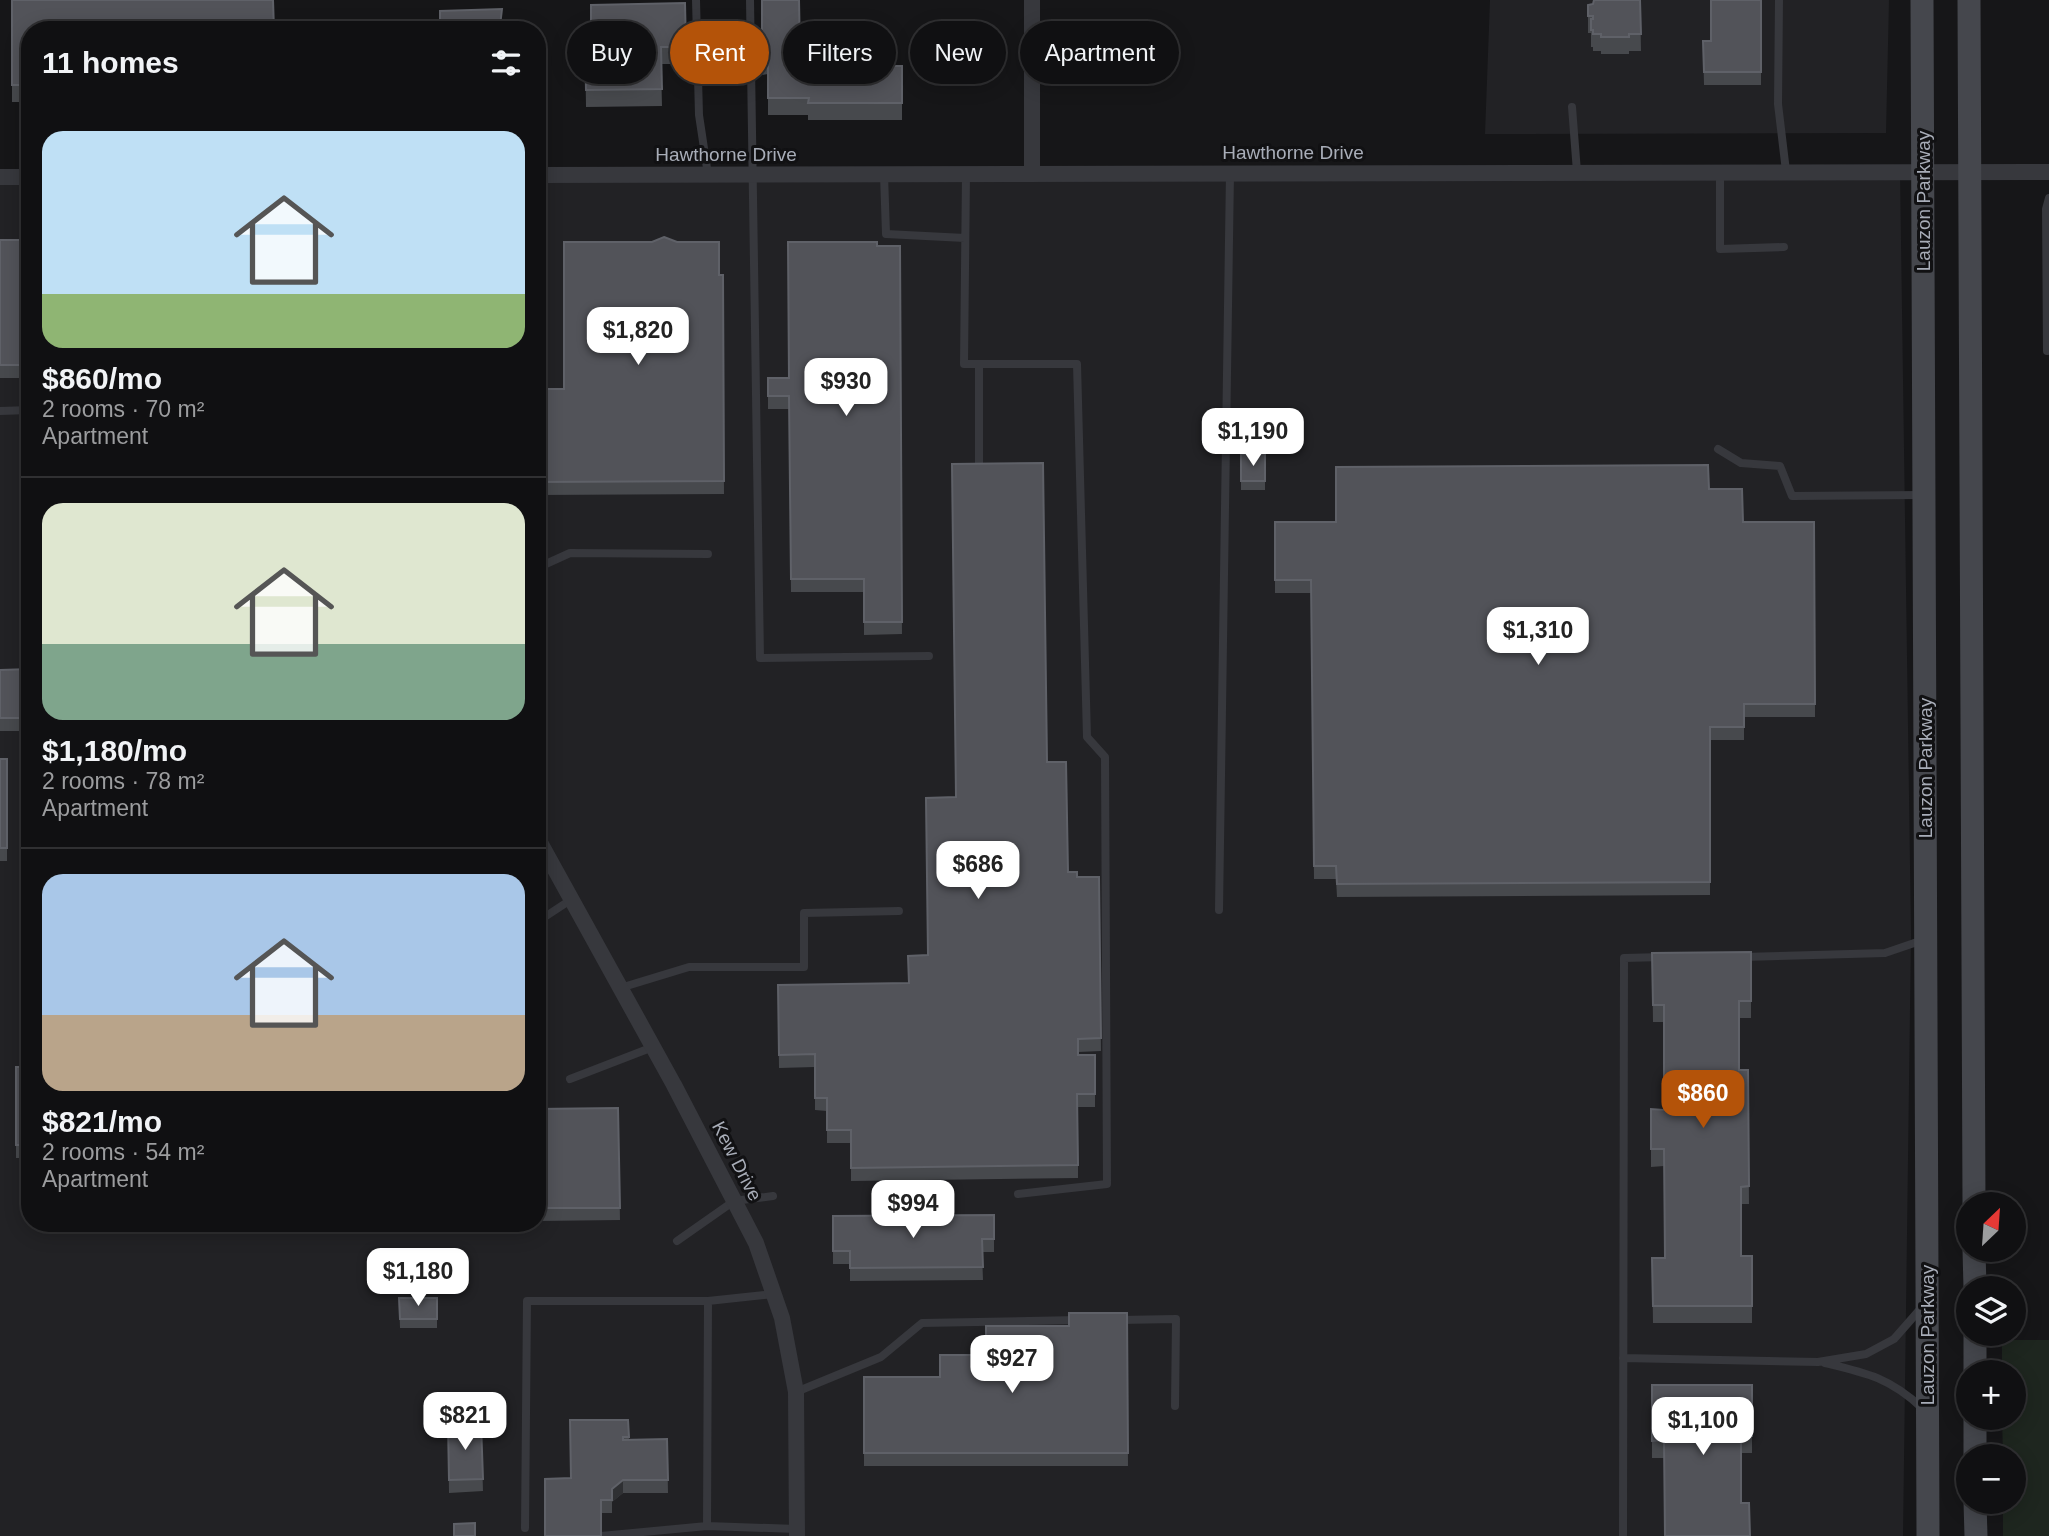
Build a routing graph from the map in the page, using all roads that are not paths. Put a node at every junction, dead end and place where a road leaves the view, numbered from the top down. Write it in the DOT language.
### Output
graph roads {
  1 [pos="696,0"];
  2 [pos="750,0"];
  3 [pos="1032,0"];
  4 [pos="1779,0"];
  5 [pos="1922,0"];
  6 [pos="1969,0"];
  7 [pos="1572,107"];
  8 [pos="1786,171"];
  9 [pos="1923,171"];
  10 [pos="1577,172"];
  11 [pos="1720,172"];
  12 [pos="2049,172"];
  13 [pos="1230,173"];
  14 [pos="1970,173"];
  15 [pos="753,174"];
  16 [pos="884,174"];
  17 [pos="966,174"];
  18 [pos="1032,174"];
  19 [pos="546,175"];
  20 [pos="708,175"];
  21 [pos="0,177"];
  22 [pos="21,177"];
  23 [pos="2049,198"];
  24 [pos="965,238"];
  25 [pos="1784,247"];
  26 [pos="2047,351"];
  27 [pos="979,364"];
  28 [pos="21,410"];
  29 [pos="0,411"];
  30 [pos="1718,449"];
  31 [pos="979,477"];
  32 [pos="1924,495"];
  33 [pos="708,554"];
  34 [pos="546,564"];
  35 [pos="929,656"];
  36 [pos="546,853"];
  37 [pos="554,867"];
  38 [pos="546,871"];
  39 [pos="572,900"];
  40 [pos="1219,910"];
  41 [pos="900,911"];
  42 [pos="546,916"];
  43 [pos="1926,939"];
  44 [pos="1676,957"];
  45 [pos="1727,957"];
  46 [pos="620,988"];
  47 [pos="653,1047"];
  48 [pos="570,1079"];
  49 [pos="1974,1192"];
  50 [pos="1018,1194"];
  51 [pos="773,1196"];
  52 [pos="734,1201"];
  53 [pos="677,1241"];
  54 [pos="774,1294"];
  55 [pos="708,1301"];
  56 [pos="1927,1301"];
  57 [pos="1082,1320"];
  58 [pos="1109,1320"];
  59 [pos="1623,1358"];
  60 [pos="1818,1362"];
  61 [pos="796,1392"];
  62 [pos="1175,1406"];
  63 [pos="1927,1413"];
  64 [pos="1975,1514"];
  65 [pos="707,1526"];
  66 [pos="525,1528"];
  67 [pos="797,1533"];
  68 [pos="601,1536"];
  69 [pos="1623,1536"];
  70 [pos="1928,1536"];
  71 [pos="1976,1536"];
  1 -- 20 [label="lane"];
  2 -- 15 [label="lane"];
  3 -- 18 [label="street"];
  4 -- 8 [label="lane"];
  5 -- 9 [label="main road, Lauzon Parkway"];
  6 -- 14 [label="main road"];
  7 -- 10 [label="lane"];
  8 -- 9 [label="street, Hawthorne Drive"];
  8 -- 11 [label="street, Hawthorne Drive"];
  9 -- 14 [label="street, Hawthorne Drive"];
  9 -- 32 [label="main road, Lauzon Parkway"];
  10 -- 11 [label="street, Hawthorne Drive"];
  10 -- 13 [label="street, Hawthorne Drive"];
  11 -- 25 [label="lane"];
  12 -- 14 [label="street, Hawthorne Drive"];
  13 -- 18 [label="street, Hawthorne Drive"];
  13 -- 40 [label="lane"];
  14 -- 49 [label="main road"];
  15 -- 16 [label="street, Hawthorne Drive"];
  15 -- 20 [label="street, Hawthorne Drive"];
  15 -- 35 [label="lane"];
  16 -- 17 [label="street, Hawthorne Drive"];
  16 -- 24 [label="lane"];
  17 -- 18 [label="street, Hawthorne Drive"];
  17 -- 24 [label="lane"];
  19 -- 20 [label="street, Hawthorne Drive"];
  21 -- 22 [label="street"];
  23 -- 26 [label="lane"];
  24 -- 27 [label="lane"];
  27 -- 31 [label="lane"];
  27 -- 50 [label="lane"];
  28 -- 29 [label="lane"];
  30 -- 32 [label="lane"];
  32 -- 43 [label="main road, Lauzon Parkway"];
  33 -- 34 [label="lane"];
  36 -- 37 [label="street, Kew Drive"];
  37 -- 38 [label="lane"];
  37 -- 39 [label="street, Kew Drive"];
  39 -- 42 [label="lane"];
  39 -- 46 [label="street, Kew Drive"];
  41 -- 46 [label="lane"];
  43 -- 45 [label="lane"];
  43 -- 56 [label="main road, Lauzon Parkway"];
  44 -- 59 [label="lane"];
  46 -- 47 [label="street, Kew Drive"];
  47 -- 48 [label="lane"];
  47 -- 52 [label="street, Kew Drive"];
  51 -- 52 [label="lane"];
  52 -- 53 [label="lane"];
  52 -- 54 [label="street, Kew Drive"];
  54 -- 55 [label="lane"];
  54 -- 61 [label="street, Kew Drive"];
  55 -- 65 [label="lane"];
  55 -- 66 [label="lane"];
  56 -- 60 [label="lane"];
  56 -- 63 [label="main road, Lauzon Parkway"];
  57 -- 61 [label="lane"];
  58 -- 62 [label="lane"];
  59 -- 60 [label="lane"];
  59 -- 69 [label="lane"];
  60 -- 63 [label="lane"];
  61 -- 67 [label="street, Kew Drive"];
  63 -- 70 [label="main road, Lauzon Parkway"];
  64 -- 71 [label="main road"];
  65 -- 67 [label="lane"];
  65 -- 68 [label="lane"];
}
